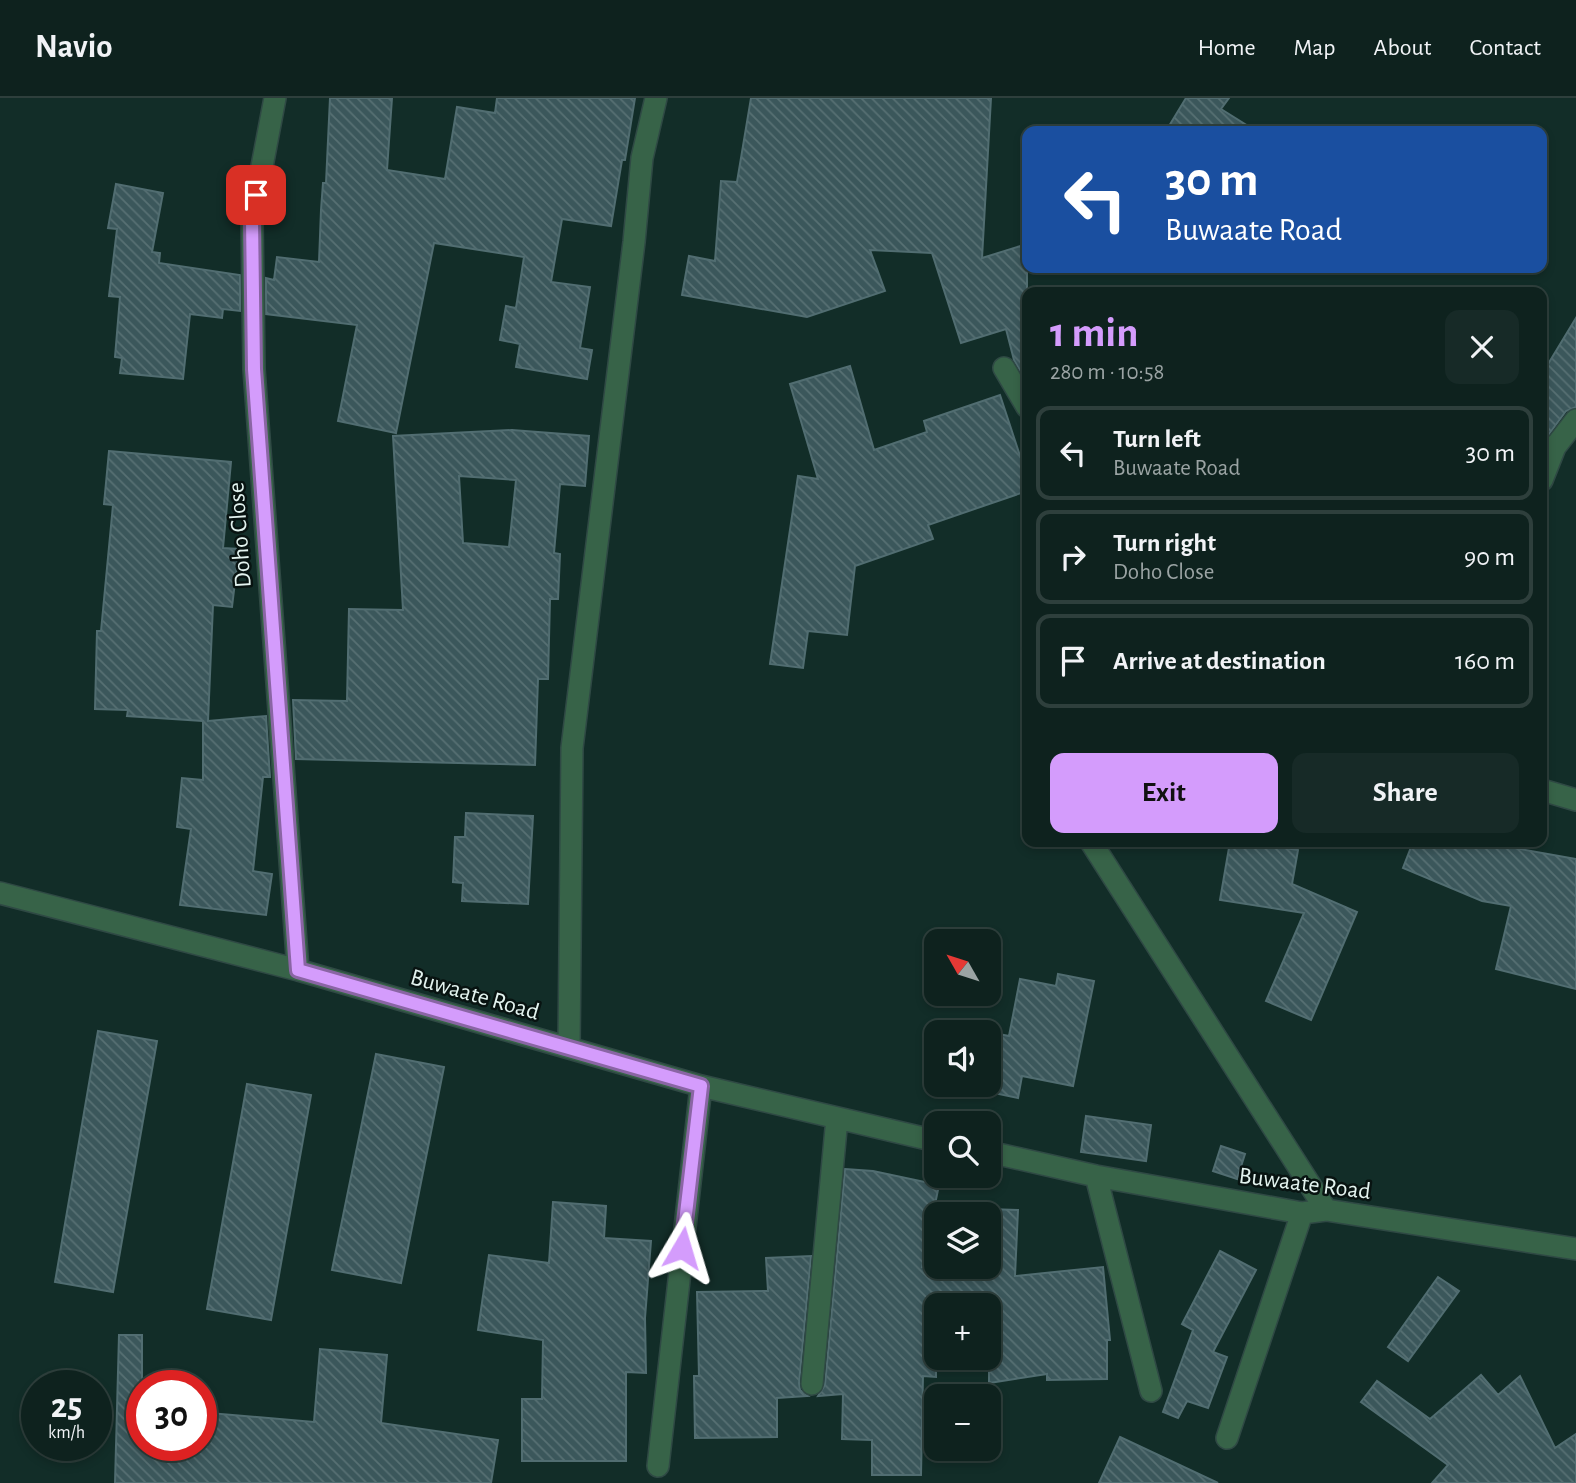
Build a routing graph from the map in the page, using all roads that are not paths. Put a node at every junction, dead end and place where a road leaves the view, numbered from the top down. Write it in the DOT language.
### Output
graph roads {
  1 [pos="275,98"];
  2 [pos="656,98"];
  3 [pos="1004,368"];
  4 [pos="1022,399"];
  5 [pos="1576,421"];
  6 [pos="1548,447"];
  7 [pos="1547,791"];
  8 [pos="1576,800"];
  9 [pos="1094,847"];
  10 [pos="0,893"];
  11 [pos="298,970"];
  12 [pos="569,1048"];
  13 [pos="701,1086"];
  14 [pos="837,1118"];
  15 [pos="924,1138"];
  16 [pos="1001,1155"];
  17 [pos="1096,1176"];
  18 [pos="1326,1210"];
  19 [pos="1302,1213"];
  20 [pos="1576,1249"];
  21 [pos="813,1384"];
  22 [pos="1151,1391"];
  23 [pos="1227,1438"];
  24 [pos="658,1466"];
  1 -- 11 [label="street, Doho Close"];
  2 -- 12 [label="street"];
  3 -- 4 [label="street"];
  5 -- 6 [label="street"];
  7 -- 8 [label="street"];
  9 -- 18 [label="street"];
  10 -- 11 [label="street, Buwaate Road"];
  11 -- 12 [label="street, Buwaate Road"];
  12 -- 13 [label="street, Buwaate Road"];
  13 -- 14 [label="street, Buwaate Road"];
  13 -- 24 [label="street"];
  14 -- 15 [label="street, Buwaate Road"];
  14 -- 21 [label="street"];
  16 -- 17 [label="street, Buwaate Road"];
  17 -- 19 [label="street, Buwaate Road"];
  17 -- 22 [label="street"];
  18 -- 19 [label="street, Buwaate Road"];
  18 -- 20 [label="street, Buwaate Road"];
  19 -- 23 [label="street"];
}
